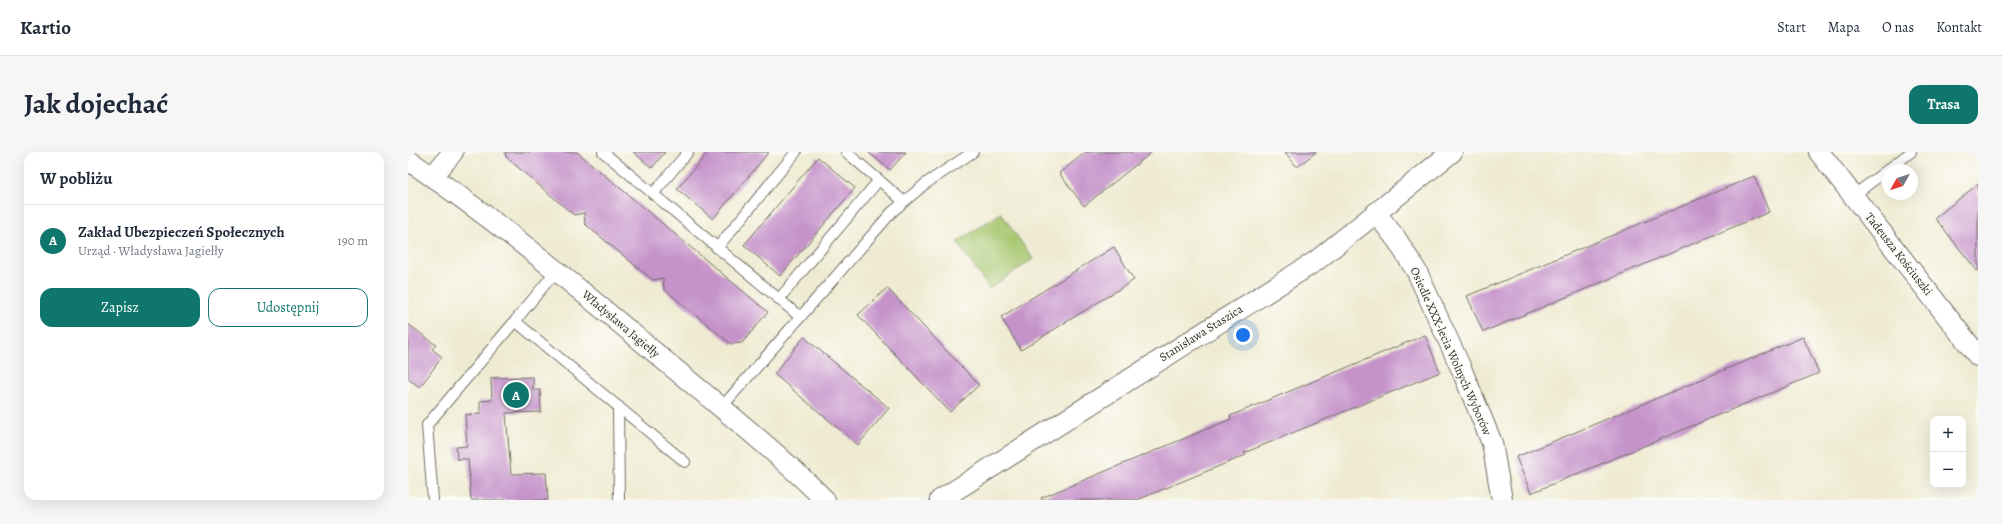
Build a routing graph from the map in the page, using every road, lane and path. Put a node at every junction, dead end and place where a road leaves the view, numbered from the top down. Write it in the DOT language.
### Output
graph roads {
  1 [pos="453,152"];
  2 [pos="602,152"];
  3 [pos="688,152"];
  4 [pos="796,152"];
  5 [pos="846,152"];
  6 [pos="973,152"];
  7 [pos="1819,152"];
  8 [pos="1911,152"];
  9 [pos="1442,155"];
  10 [pos="408,160"];
  11 [pos="433,176"];
  12 [pos="879,180"];
  13 [pos="653,194"];
  14 [pos="1853,196"];
  15 [pos="903,201"];
  16 [pos="1376,213"];
  17 [pos="717,248"];
  18 [pos="556,271"];
  19 [pos="779,299"];
  20 [pos="800,317"];
  21 [pos="515,321"];
  22 [pos="1978,356"];
  23 [pos="618,406"];
  24 [pos="721,408"];
  25 [pos="685,462"];
  26 [pos="433,500"];
  27 [pos="619,500"];
  28 [pos="825,500"];
  29 [pos="940,500"];
  30 [pos="1502,500"];
  1 -- 11 [label="street"];
  2 -- 13 [label="lane"];
  3 -- 13 [label="lane"];
  4 -- 17 [label="lane"];
  5 -- 12 [label="lane"];
  6 -- 15 [label="lane"];
  7 -- 14 [label="street, Tadeusza Kościuszki"];
  8 -- 14 [label="lane"];
  9 -- 16 [label="street, Stanisława Staszica"];
  10 -- 11 [label="street, Władysława Jagiełły"];
  11 -- 18 [label="street, Władysława Jagiełły"];
  12 -- 15 [label="lane"];
  12 -- 19 [label="lane"];
  13 -- 17 [label="lane"];
  14 -- 22 [label="street, Tadeusza Kościuszki"];
  15 -- 20 [label="lane"];
  16 -- 29 [label="street, Stanisława Staszica"];
  16 -- 30 [label="street, Osiedle XXX-lecia Wolnych Wyborów"];
  17 -- 19 [label="lane"];
  18 -- 21 [label="lane"];
  18 -- 24 [label="street, Władysława Jagiełły"];
  19 -- 20 [label="lane"];
  20 -- 24 [label="lane"];
  21 -- 23 [label="lane"];
  21 -- 26 [label="lane"];
  23 -- 25 [label="lane"];
  23 -- 27 [label="lane"];
  24 -- 28 [label="street, Władysława Jagiełły"];
}
